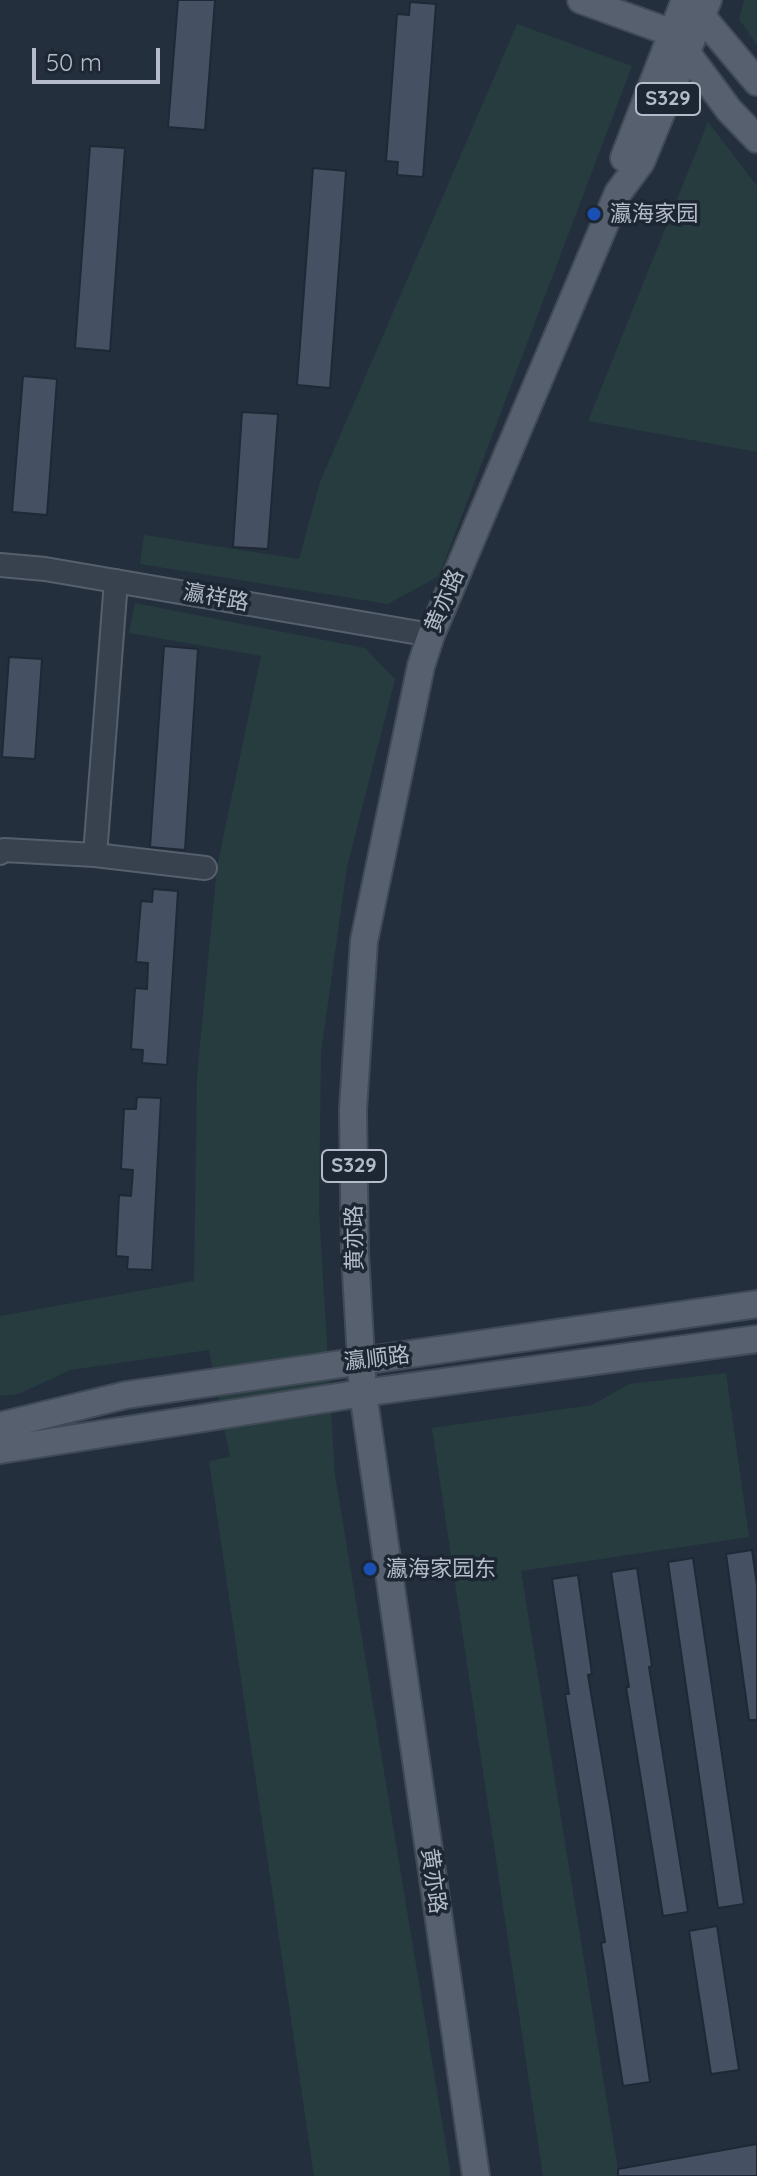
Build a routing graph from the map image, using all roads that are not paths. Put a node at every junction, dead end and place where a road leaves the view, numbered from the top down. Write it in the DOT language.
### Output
graph roads {
  1 [pos="581,0"];
  2 [pos="696,4"];
  3 [pos="679,43"];
  4 [pos="757,82"];
  5 [pos="757,139"];
  6 [pos="0,565"];
  7 [pos="116,581"];
  8 [pos="431,635"];
  9 [pos="0,853"];
  10 [pos="95,855"];
  11 [pos="205,868"];
  12 [pos="757,1304"];
  13 [pos="757,1339"];
  14 [pos="360,1361"];
  15 [pos="363,1393"];
  16 [pos="0,1426"];
  17 [pos="0,1450"];
  18 [pos="476,2176"];
  1 -- 3 [label="main road"];
  2 -- 3 [label="main road, 黄亦路 / S329"];
  2 -- 4 [label="main road"];
  3 -- 5 [label="main road"];
  3 -- 8 [label="main road, 黄亦路 / S329"];
  6 -- 7 [label="street, 瀛祥路"];
  7 -- 8 [label="street, 瀛祥路"];
  7 -- 10 [label="street"];
  8 -- 14 [label="main road, 黄亦路 / S329"];
  9 -- 10 [label="street"];
  10 -- 11 [label="street"];
  12 -- 14 [label="main road, 瀛顺路"];
  13 -- 15 [label="main road, 瀛顺路"];
  14 -- 15 [label="main road, 黄亦路 / S329"];
  14 -- 16 [label="main road, 瀛顺路"];
  15 -- 17 [label="main road, 瀛顺路"];
  15 -- 18 [label="main road, 黄亦路 / S329"];
}
